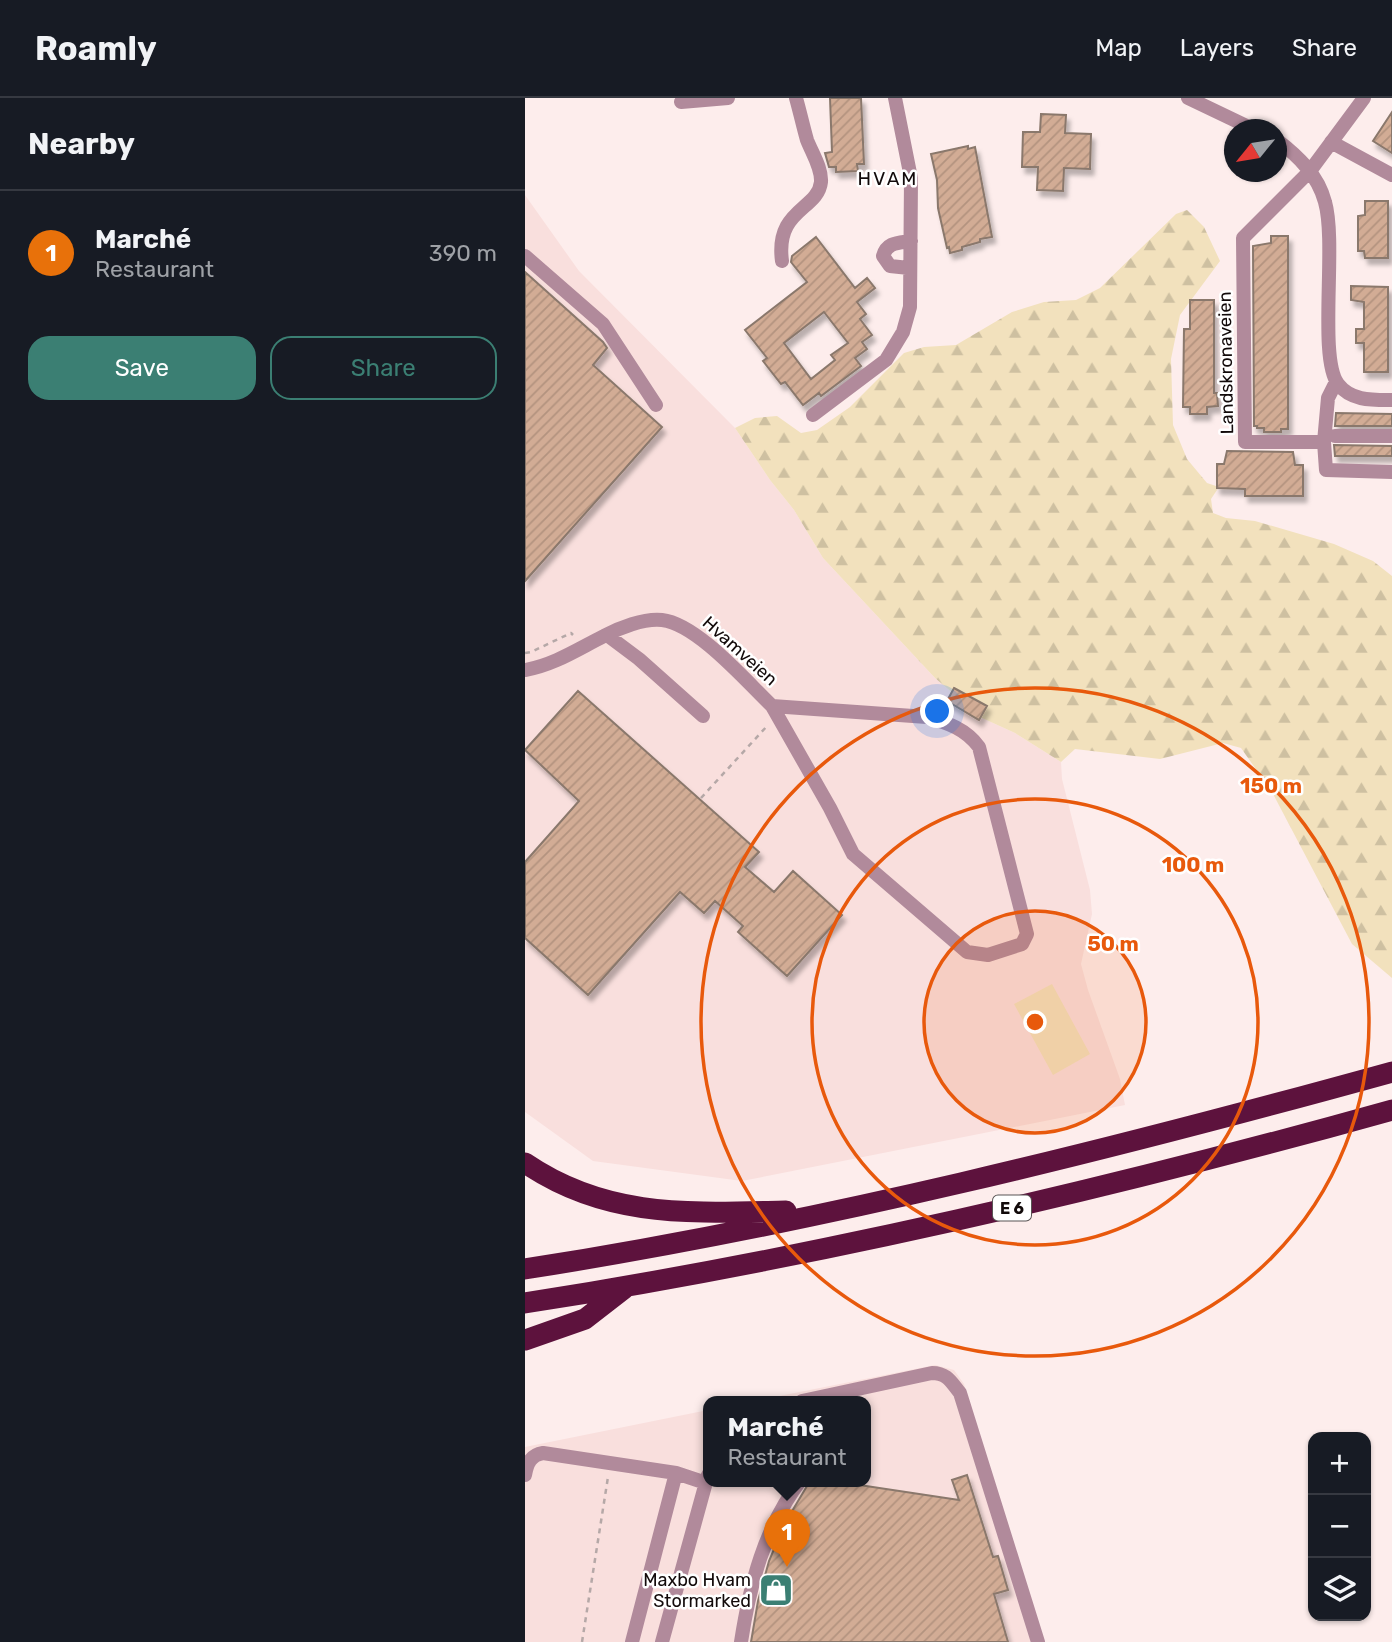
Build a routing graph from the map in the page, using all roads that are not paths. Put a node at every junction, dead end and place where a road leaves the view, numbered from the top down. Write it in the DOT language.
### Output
graph roads {
  1 [pos="728,98"];
  2 [pos="796,98"];
  3 [pos="895,98"];
  4 [pos="1188,98"];
  5 [pos="1364,98"];
  6 [pos="681,102"];
  7 [pos="1232,119"];
  8 [pos="1331,142"];
  9 [pos="1287,149"];
  10 [pos="1310,171"];
  11 [pos="1392,174"];
  12 [pos="911,241"];
  13 [pos="525,256"];
  14 [pos="782,261"];
  15 [pos="909,268"];
  16 [pos="1336,382"];
  17 [pos="1392,400"];
  18 [pos="656,405"];
  19 [pos="814,415"];
  20 [pos="1392,436"];
  21 [pos="1330,439"];
  22 [pos="1392,471"];
  23 [pos="607,635"];
  24 [pos="525,670"];
  25 [pos="775,710"];
  26 [pos="702,716"];
  27 [pos="1392,1072"];
  28 [pos="1392,1110"];
  29 [pos="525,1163"];
  30 [pos="839,1209"];
  31 [pos="525,1269"];
  32 [pos="627,1286"];
  33 [pos="525,1303"];
  34 [pos="525,1340"];
  35 [pos="868,1387"];
  36 [pos="826,1396"];
  37 [pos="861,1396"];
  38 [pos="676,1473"];
  39 [pos="525,1475"];
  40 [pos="703,1478"];
  41 [pos="705,1487"];
  42 [pos="796,1487"];
  43 [pos="632,1642"];
  44 [pos="662,1642"];
  45 [pos="741,1642"];
  46 [pos="1038,1642"];
  1 -- 6 [label="street"];
  2 -- 14 [label="street"];
  3 -- 12 [label="street"];
  4 -- 7 [label="street"];
  5 -- 8 [label="street"];
  8 -- 10 [label="street"];
  8 -- 11 [label="street"];
  9 -- 10 [label="street"];
  10 -- 16 [label="street"];
  10 -- 21 [label="street, Landskronaveien"];
  12 -- 15 [label="street"];
  12 -- 15 [label="street"];
  13 -- 18 [label="street"];
  15 -- 19 [label="street"];
  16 -- 17 [label="street"];
  16 -- 21 [label="street"];
  20 -- 21 [label="street"];
  21 -- 22 [label="street"];
  23 -- 24 [label="street, Hvamveien"];
  23 -- 25 [label="street, Hvamveien"];
  23 -- 26 [label="street"];
  25 -- 25 [label="street, Hvamveien"];
  27 -- 30 [label="highway, E 6"];
  28 -- 32 [label="highway, E 6"];
  29 -- 30 [label="highway"];
  30 -- 31 [label="highway, E 6"];
  32 -- 33 [label="highway, E 6"];
  32 -- 34 [label="highway, E 6"];
  35 -- 36 [label="street"];
  35 -- 37 [label="street"];
  35 -- 46 [label="street"];
  38 -- 39 [label="street"];
  38 -- 40 [label="street"];
  38 -- 43 [label="street"];
  41 -- 44 [label="street"];
  42 -- 45 [label="street"];
}
